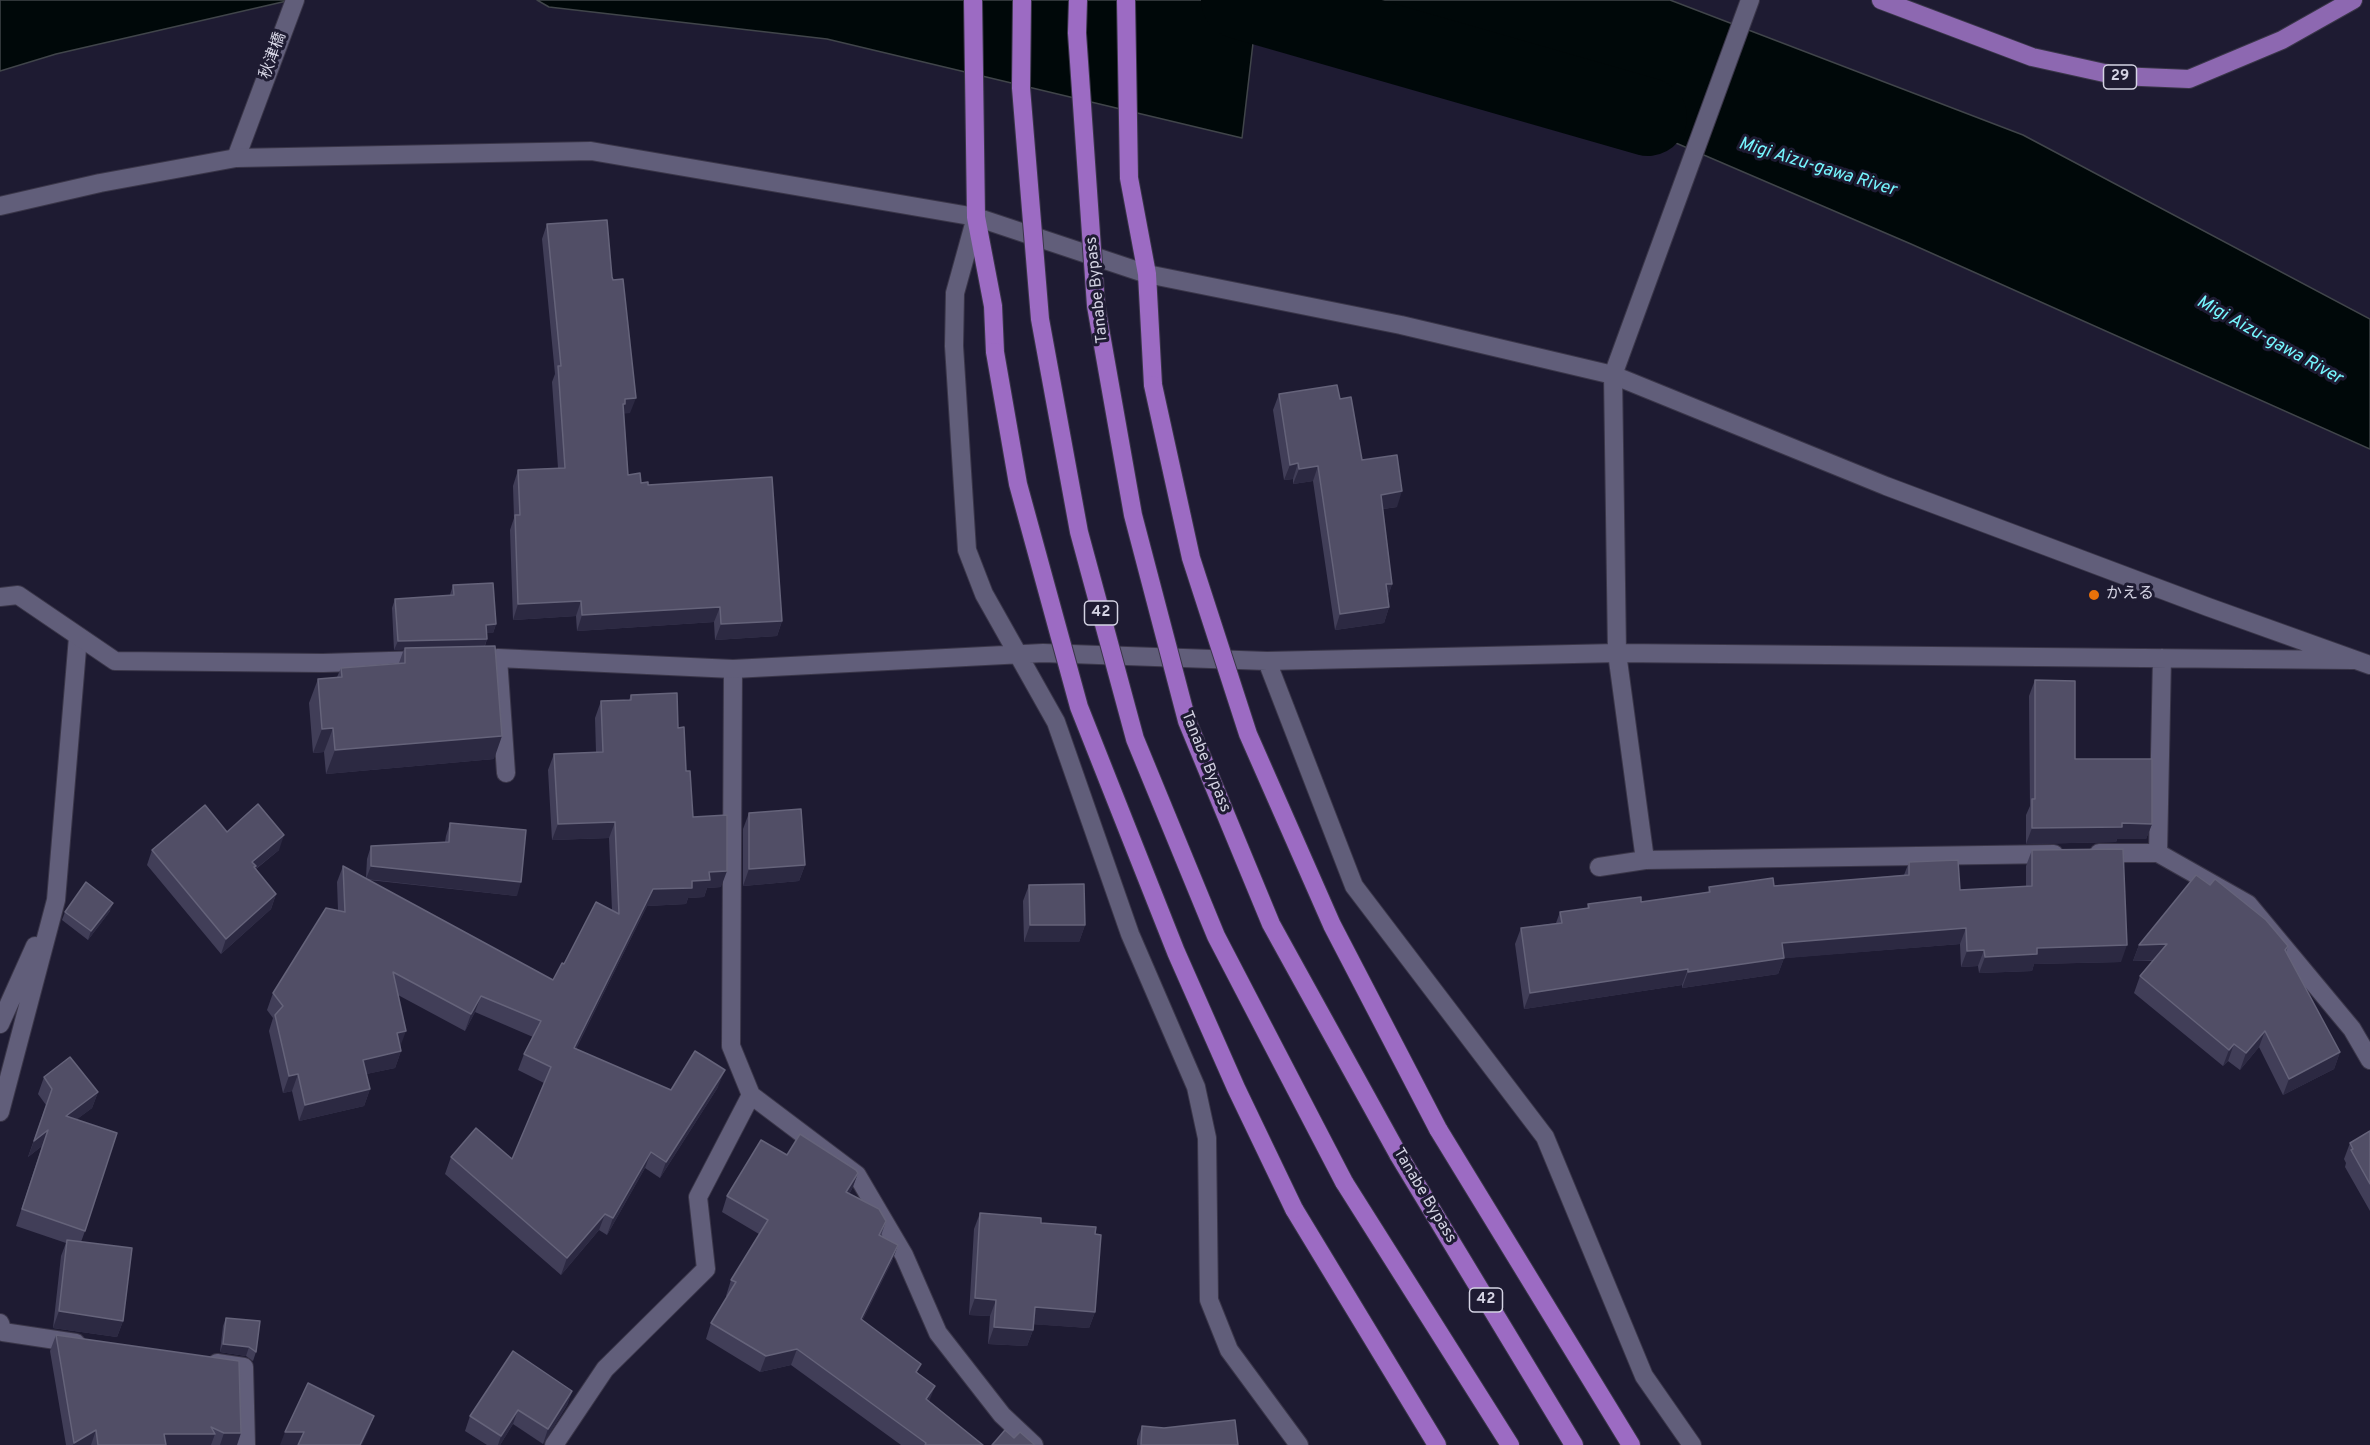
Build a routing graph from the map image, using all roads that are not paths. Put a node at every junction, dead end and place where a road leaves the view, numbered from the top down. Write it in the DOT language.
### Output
graph roads {
  1 [pos="295,0"];
  2 [pos="973,0"];
  3 [pos="1022,0"];
  4 [pos="1078,0"];
  5 [pos="1126,0"];
  6 [pos="1750,0"];
  7 [pos="1881,0"];
  8 [pos="2354,0"];
  9 [pos="236,158"];
  10 [pos="0,206"];
  11 [pos="976,217"];
  12 [pos="1147,274"];
  13 [pos="1613,375"];
  14 [pos="0,597"];
  15 [pos="78,637"];
  16 [pos="1018,653"];
  17 [pos="1617,653"];
  18 [pos="498,658"];
  19 [pos="2162,658"];
  20 [pos="1267,661"];
  21 [pos="2361,663"];
  22 [pos="733,669"];
  23 [pos="506,773"];
  24 [pos="2158,853"];
  25 [pos="1645,860"];
  26 [pos="1599,867"];
  27 [pos="56,900"];
  28 [pos="0,1024"];
  29 [pos="2370,1060"];
  30 [pos="751,1095"];
  31 [pos="0,1112"];
  32 [pos="0,1323"];
  33 [pos="95,1345"];
  34 [pos="198,1360"];
  35 [pos="246,1445"];
  36 [pos="554,1445"];
  37 [pos="1034,1445"];
  38 [pos="1299,1445"];
  39 [pos="1437,1445"];
  40 [pos="1510,1445"];
  41 [pos="1574,1445"];
  42 [pos="1631,1445"];
  43 [pos="1692,1445"];
  1 -- 9 [label="street, 秋津橋"];
  2 -- 11 [label="highway"];
  3 -- 40 [label="highway, 42, bridge"];
  4 -- 41 [label="highway, Tanabe Bypass / 42, bridge"];
  5 -- 12 [label="highway"];
  6 -- 13 [label="street"];
  7 -- 8 [label="main road, 29"];
  9 -- 10 [label="street"];
  9 -- 11 [label="street"];
  11 -- 12 [label="street"];
  11 -- 16 [label="street"];
  11 -- 39 [label="highway, bridge"];
  12 -- 13 [label="street"];
  12 -- 42 [label="highway, bridge"];
  13 -- 17 [label="street"];
  13 -- 21 [label="street"];
  14 -- 15 [label="street"];
  15 -- 18 [label="street"];
  15 -- 27 [label="street"];
  16 -- 20 [label="street"];
  16 -- 22 [label="street"];
  16 -- 38 [label="street"];
  17 -- 19 [label="street"];
  17 -- 20 [label="street"];
  17 -- 25 [label="street"];
  18 -- 22 [label="street"];
  18 -- 23 [label="street"];
  19 -- 21 [label="street"];
  19 -- 24 [label="street"];
  20 -- 43 [label="street"];
  22 -- 30 [label="street"];
  24 -- 25 [label="street"];
  24 -- 29 [label="street"];
  25 -- 26 [label="street"];
  27 -- 28 [label="street"];
  27 -- 31 [label="street"];
  30 -- 36 [label="street"];
  30 -- 37 [label="street"];
  32 -- 33 [label="street"];
  34 -- 35 [label="street"];
}
